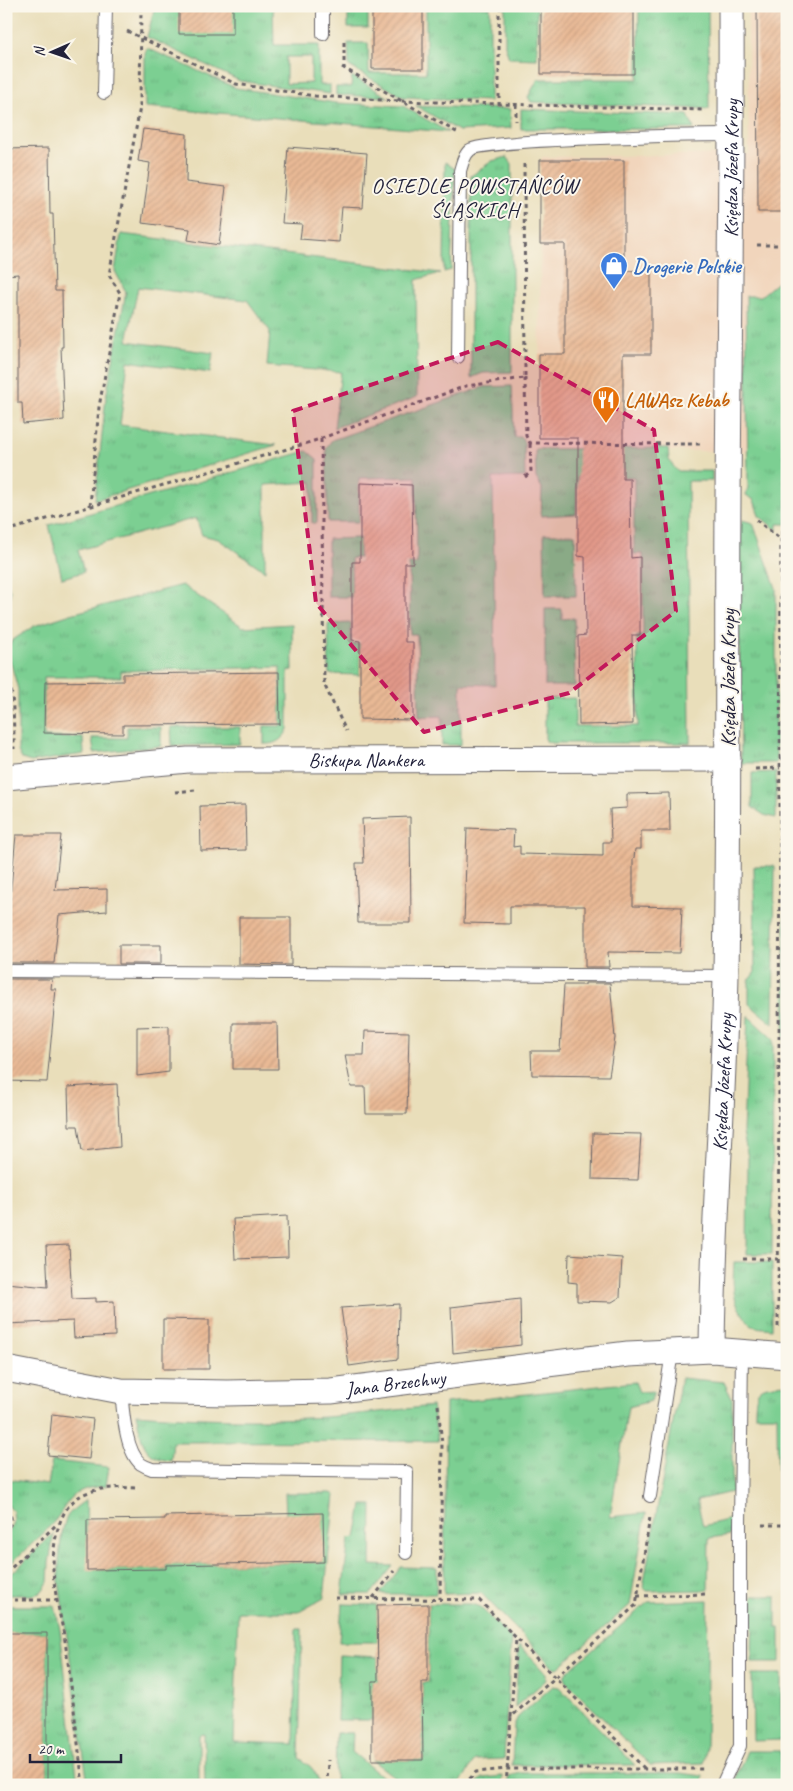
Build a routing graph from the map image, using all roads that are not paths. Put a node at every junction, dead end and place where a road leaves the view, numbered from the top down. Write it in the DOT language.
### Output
graph roads {
  1 [pos="106,6"];
  2 [pos="323,6"];
  3 [pos="731,6"];
  4 [pos="323,34"];
  5 [pos="104,93"];
  6 [pos="732,135"];
  7 [pos="458,357"];
  8 [pos="728,759"];
  9 [pos="6,778"];
  10 [pos="6,971"];
  11 [pos="726,976"];
  12 [pos="712,1350"];
  13 [pos="742,1351"];
  14 [pos="672,1352"];
  15 [pos="787,1356"];
  16 [pos="6,1369"];
  17 [pos="122,1391"];
  18 [pos="650,1496"];
  19 [pos="406,1553"];
  20 [pos="722,1785"];
  1 -- 5 [label="lane"];
  2 -- 4 [label="lane"];
  3 -- 6 [label="street, Księdza Józefa Krupy"];
  6 -- 7 [label="lane"];
  6 -- 8 [label="street, Księdza Józefa Krupy"];
  8 -- 9 [label="street, Biskupa Nankera"];
  8 -- 11 [label="street, Księdza Józefa Krupy"];
  10 -- 11 [label="lane"];
  11 -- 12 [label="street, Księdza Józefa Krupy"];
  12 -- 13 [label="street, Jana Brzechwy"];
  12 -- 14 [label="street, Jana Brzechwy"];
  13 -- 15 [label="street, Jana Brzechwy"];
  13 -- 20 [label="lane"];
  14 -- 17 [label="street, Jana Brzechwy"];
  14 -- 18 [label="lane"];
  16 -- 17 [label="street, Jana Brzechwy"];
  17 -- 19 [label="lane"];
}
